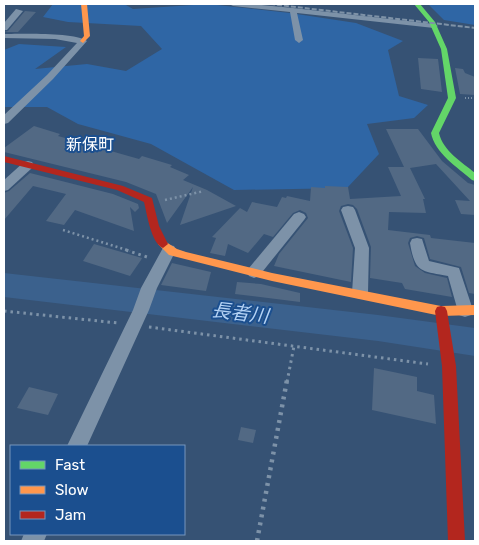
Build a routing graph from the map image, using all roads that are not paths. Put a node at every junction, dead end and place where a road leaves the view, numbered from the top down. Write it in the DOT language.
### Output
graph roads {
  1 [pos="84,4"];
  2 [pos="233,4"];
  3 [pos="417,4"];
  4 [pos="293,10"];
  5 [pos="19,11"];
  6 [pos="434,26"];
  7 [pos="4,28"];
  8 [pos="4,36"];
  9 [pos="299,40"];
  10 [pos="83,41"];
  11 [pos="4,121"];
  12 [pos="4,159"];
  13 [pos="28,165"];
  14 [pos="475,178"];
  15 [pos="4,187"];
  16 [pos="348,210"];
  17 [pos="299,217"];
  18 [pos="417,243"];
  19 [pos="166,256"];
  20 [pos="254,272"];
  21 [pos="360,293"];
  22 [pos="470,310"];
  23 [pos="441,311"];
  24 [pos="77,445"];
  25 [pos="457,541"];
  1 -- 10 [label="street"];
  2 -- 4 [label="street"];
  3 -- 6 [label="street"];
  4 -- 6 [label="street"];
  4 -- 9 [label="street"];
  5 -- 7 [label="street"];
  6 -- 14 [label="street"];
  8 -- 10 [label="street"];
  10 -- 11 [label="street"];
  12 -- 13 [label="street"];
  13 -- 15 [label="street"];
  13 -- 19 [label="street"];
  16 -- 21 [label="street"];
  17 -- 20 [label="street"];
  18 -- 22 [label="street"];
  19 -- 20 [label="street"];
  19 -- 24 [label="street"];
  20 -- 21 [label="street"];
  21 -- 23 [label="street"];
  22 -- 23 [label="street"];
  23 -- 25 [label="street"];
}
